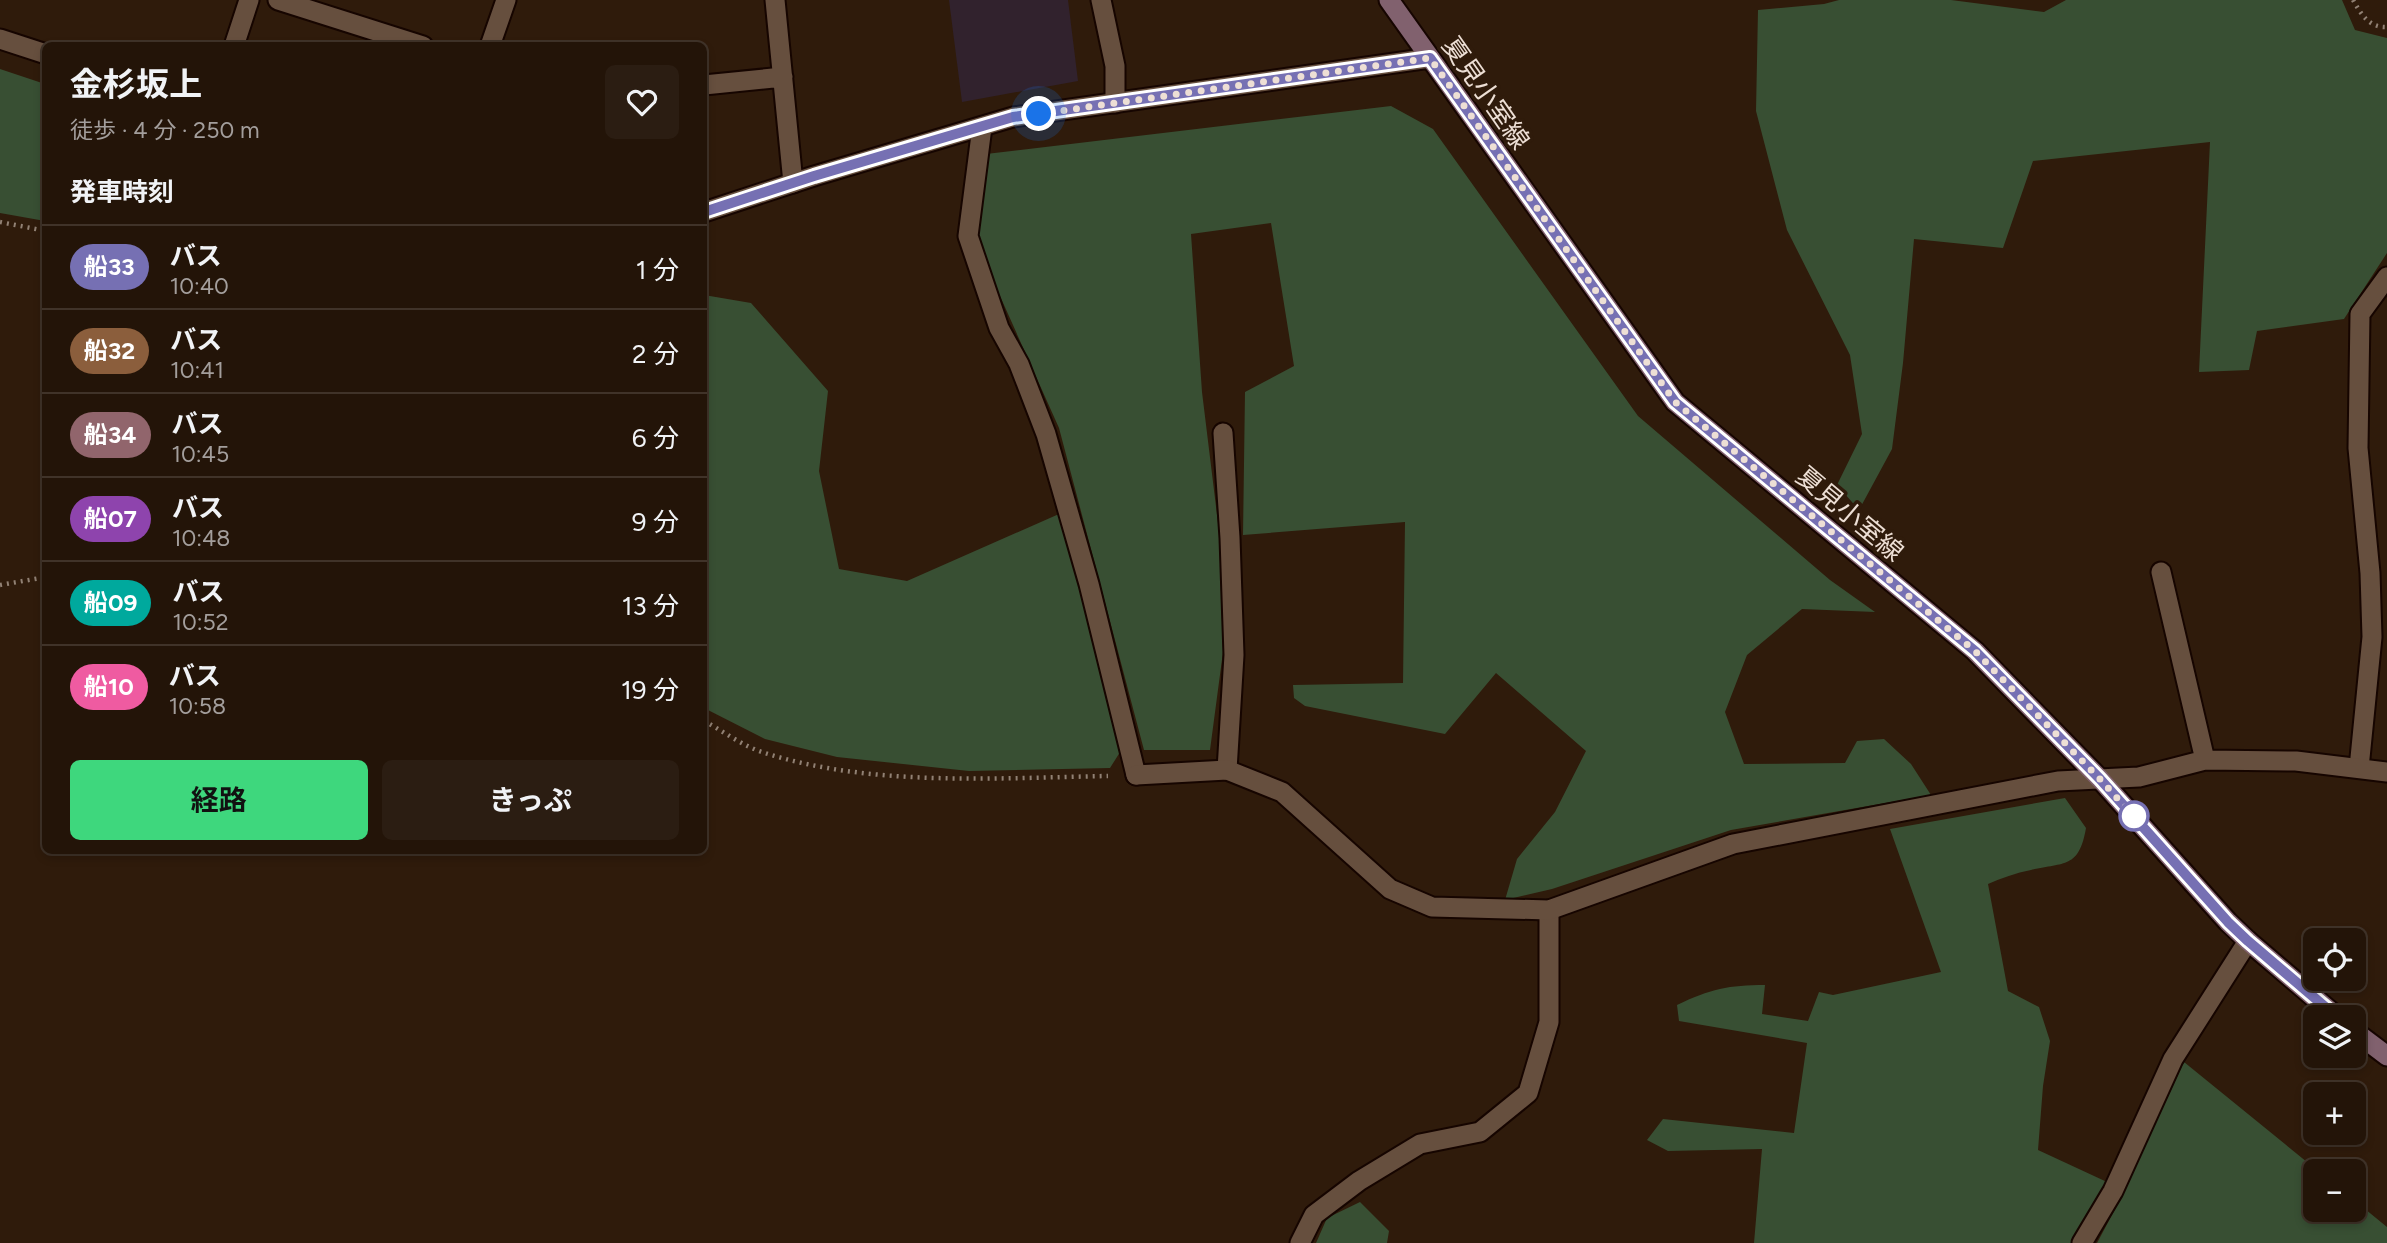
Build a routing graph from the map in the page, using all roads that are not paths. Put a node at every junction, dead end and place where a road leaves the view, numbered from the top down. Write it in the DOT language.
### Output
graph roads {
  1 [pos="249,0"];
  2 [pos="278,0"];
  3 [pos="506,0"];
  4 [pos="775,0"];
  5 [pos="1101,0"];
  6 [pos="1389,0"];
  7 [pos="0,39"];
  8 [pos="235,42"];
  9 [pos="410,42"];
  10 [pos="491,42"];
  11 [pos="42,53"];
  12 [pos="1430,58"];
  13 [pos="783,77"];
  14 [pos="707,85"];
  15 [pos="1115,103"];
  16 [pos="982,127"];
  17 [pos="793,183"];
  18 [pos="707,211"];
  19 [pos="2387,277"];
  20 [pos="1223,433"];
  21 [pos="2161,572"];
  22 [pos="2205,760"];
  23 [pos="2359,768"];
  24 [pos="1227,770"];
  25 [pos="2387,772"];
  26 [pos="2100,779"];
  27 [pos="1549,910"];
  28 [pos="2248,941"];
  29 [pos="2323,1005"];
  30 [pos="2366,1040"];
  31 [pos="2387,1056"];
  32 [pos="1300,1243"];
  33 [pos="2082,1243"];
  1 -- 8 [label="street"];
  2 -- 9 [label="street"];
  3 -- 10 [label="street"];
  4 -- 13 [label="street"];
  5 -- 15 [label="street"];
  6 -- 12 [label="main road, 夏見小室線"];
  7 -- 11 [label="street"];
  12 -- 15 [label="street"];
  12 -- 26 [label="main road, 夏見小室線"];
  13 -- 14 [label="street"];
  13 -- 17 [label="street"];
  15 -- 16 [label="street"];
  16 -- 17 [label="street"];
  16 -- 24 [label="street"];
  17 -- 18 [label="street"];
  19 -- 23 [label="street"];
  20 -- 24 [label="street"];
  21 -- 22 [label="street"];
  22 -- 23 [label="street"];
  22 -- 26 [label="street"];
  23 -- 25 [label="street"];
  24 -- 27 [label="street"];
  26 -- 27 [label="street"];
  26 -- 28 [label="main road, 夏見小室線"];
  27 -- 32 [label="street"];
  28 -- 29 [label="main road, 夏見小室線"];
  28 -- 33 [label="street"];
  30 -- 31 [label="main road"];
}
